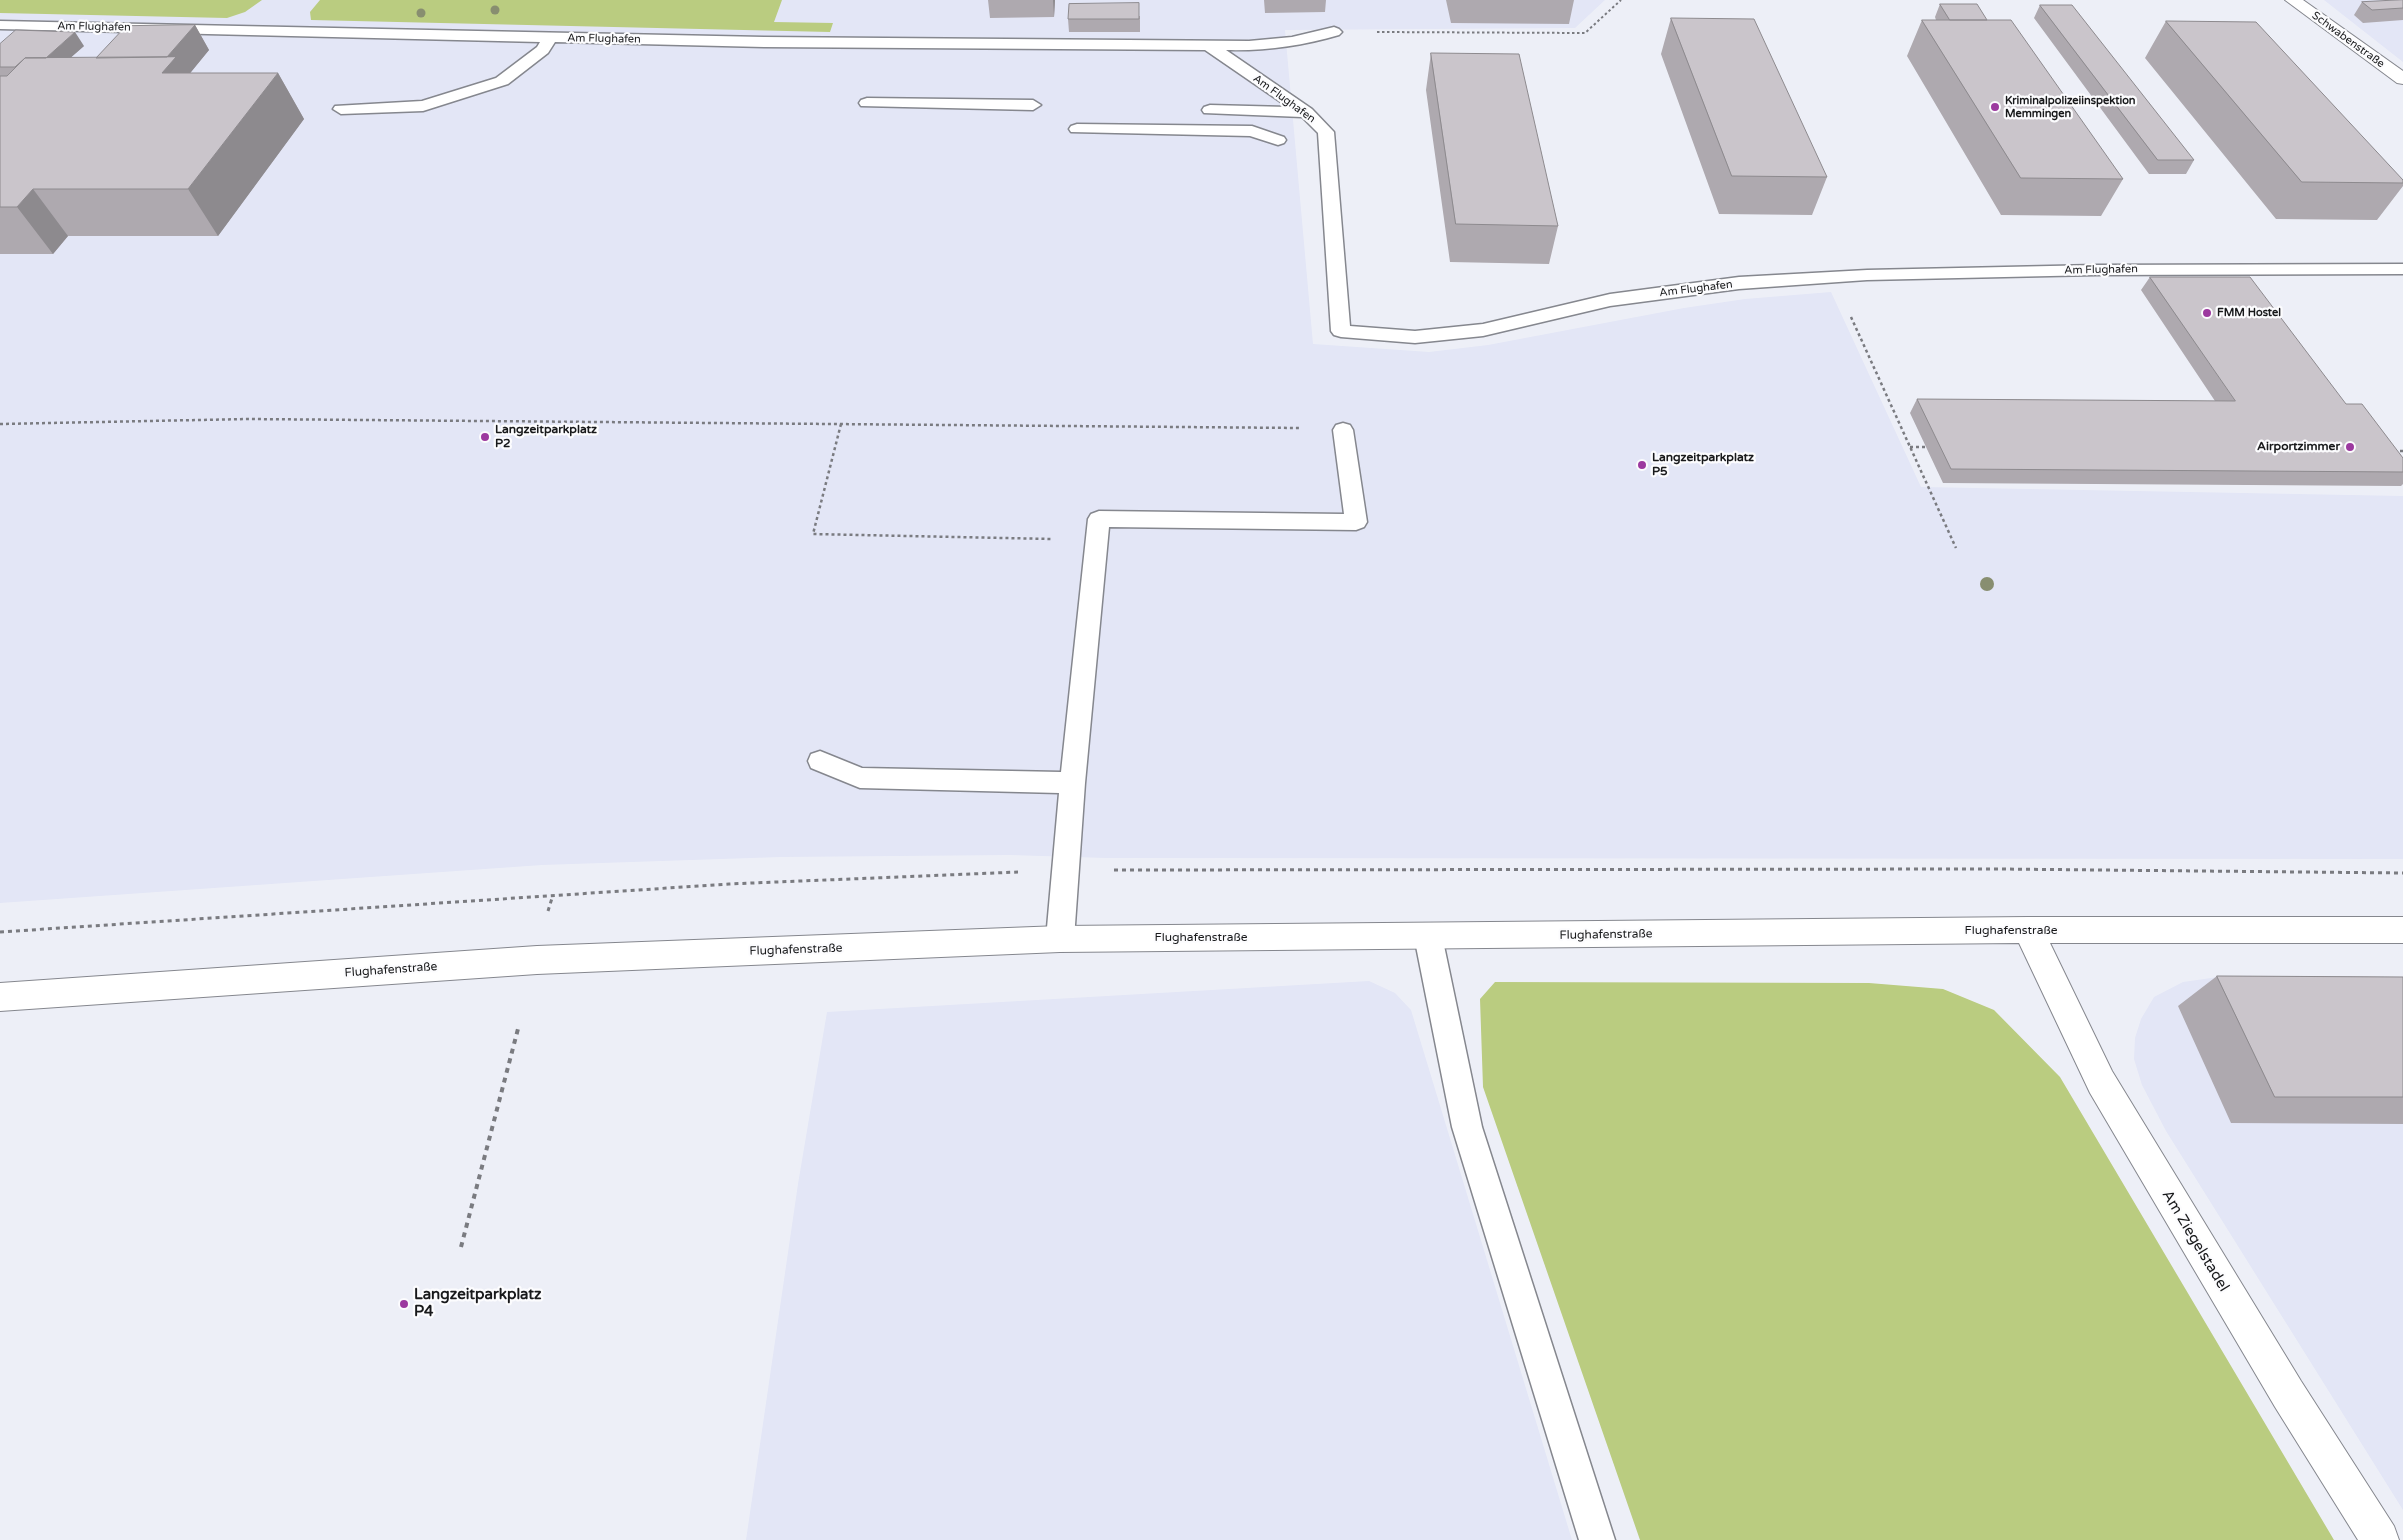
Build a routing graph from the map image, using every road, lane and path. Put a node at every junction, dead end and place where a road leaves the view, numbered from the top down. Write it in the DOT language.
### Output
graph roads {
  1 [pos="1621,0"];
  2 [pos="2293,0"];
  3 [pos="0,25"];
  4 [pos="1334,32"];
  5 [pos="1369,32"];
  6 [pos="550,38"];
  7 [pos="1208,45"];
  8 [pos="2403,79"];
  9 [pos="867,103"];
  10 [pos="1033,106"];
  11 [pos="342,109"];
  12 [pos="1210,110"];
  13 [pos="1306,112"];
  14 [pos="1077,129"];
  15 [pos="1278,140"];
  16 [pos="2403,269"];
  17 [pos="1832,277"];
  18 [pos="0,424"];
  19 [pos="841,424"];
  20 [pos="1343,430"];
  21 [pos="1910,447"];
  22 [pos="1926,447"];
  23 [pos="2390,451"];
  24 [pos="2403,451"];
  25 [pos="1096,540"];
  26 [pos="1956,548"];
  27 [pos="820,761"];
  28 [pos="1072,783"];
  29 [pos="1065,870"];
  30 [pos="2403,873"];
  31 [pos="2028,930"];
  32 [pos="2403,930"];
  33 [pos="0,932"];
  34 [pos="1428,936"];
  35 [pos="1060,939"];
  36 [pos="0,997"];
  37 [pos="519,1025"];
  38 [pos="461,1247"];
  39 [pos="1597,1540"];
  40 [pos="2380,1540"];
  1 -- 5 [label="path"];
  2 -- 8 [label="street, Schwabenstraße"];
  3 -- 6 [label="lane, Am Flughafen"];
  4 -- 7 [label="lane, Am Flughafen"];
  6 -- 7 [label="lane, Am Flughafen"];
  6 -- 11 [label="lane"];
  7 -- 13 [label="lane, Am Flughafen"];
  9 -- 10 [label="lane"];
  12 -- 13 [label="lane"];
  13 -- 17 [label="lane, Am Flughafen"];
  14 -- 15 [label="lane"];
  16 -- 17 [label="lane, Am Flughafen"];
  17 -- 21 [label="path"];
  18 -- 19 [label="path"];
  19 -- 20 [label="path"];
  19 -- 25 [label="path"];
  20 -- 25 [label="lane"];
  21 -- 22 [label="path"];
  21 -- 26 [label="path"];
  23 -- 24 [label="path"];
  25 -- 28 [label="lane"];
  27 -- 28 [label="lane"];
  28 -- 29 [label="lane"];
  29 -- 30 [label="path"];
  29 -- 33 [label="path"];
  29 -- 35 [label="lane"];
  31 -- 32 [label="street, Flughafenstraße"];
  31 -- 34 [label="street, Flughafenstraße"];
  31 -- 40 [label="street, Am Ziegelstadel"];
  34 -- 35 [label="street, Flughafenstraße"];
  34 -- 39 [label="lane"];
  35 -- 36 [label="street, Flughafenstraße"];
  37 -- 38 [label="path"];
}
